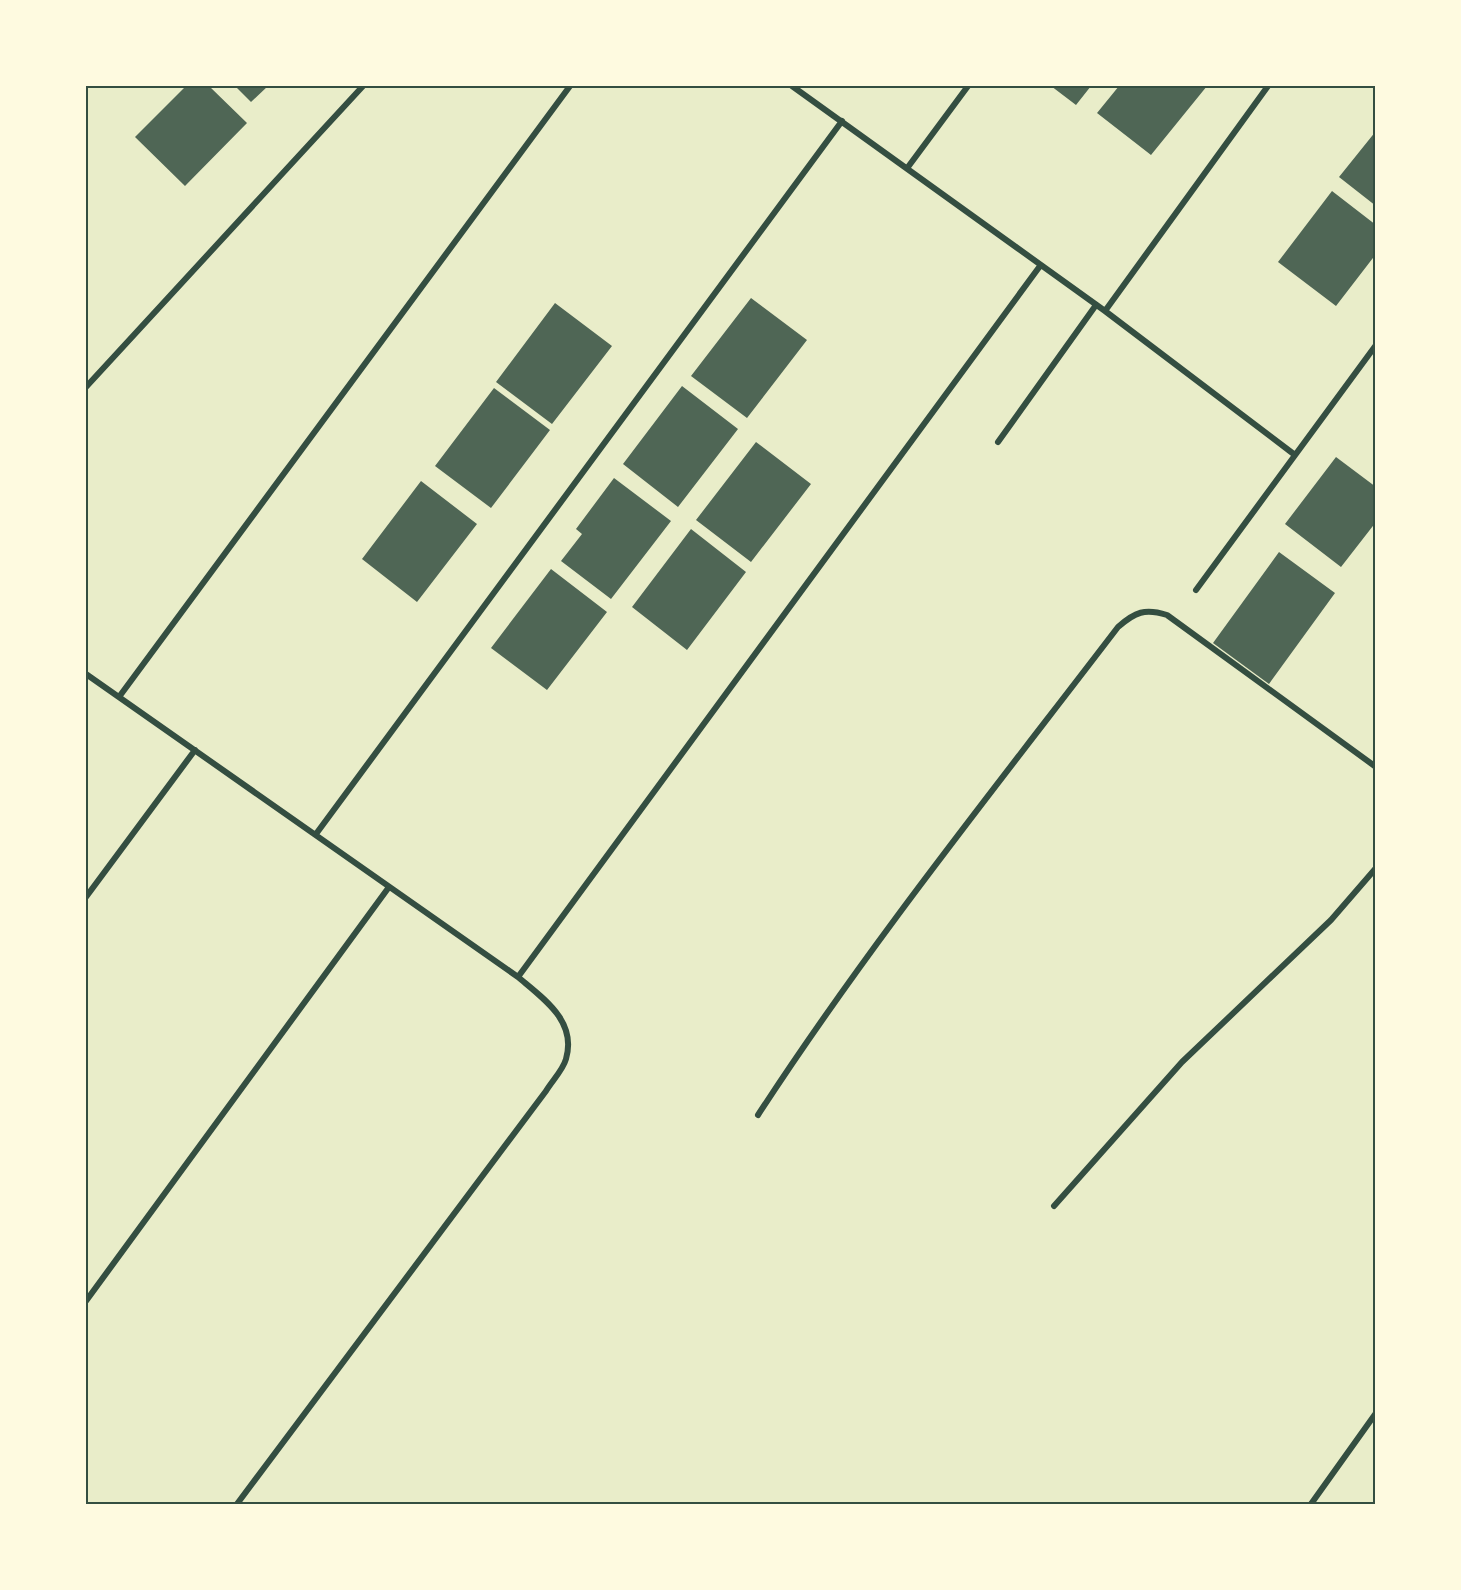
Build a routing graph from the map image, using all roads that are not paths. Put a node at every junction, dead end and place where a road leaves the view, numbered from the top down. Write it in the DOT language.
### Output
graph roads {
  1 [pos="363,86"];
  2 [pos="570,86"];
  3 [pos="792,86"];
  4 [pos="968,86"];
  5 [pos="1268,86"];
  6 [pos="842,121"];
  7 [pos="908,166"];
  8 [pos="1040,266"];
  9 [pos="1096,305"];
  10 [pos="1105,310"];
  11 [pos="1376,345"];
  12 [pos="86,387"];
  13 [pos="998,442"];
  14 [pos="1295,455"];
  15 [pos="1196,590"];
  16 [pos="86,674"];
  17 [pos="119,697"];
  18 [pos="195,750"];
  19 [pos="1376,766"];
  20 [pos="316,834"];
  21 [pos="1376,868"];
  22 [pos="389,887"];
  23 [pos="86,897"];
  24 [pos="518,977"];
  25 [pos="758,1115"];
  26 [pos="1054,1206"];
  27 [pos="86,1300"];
  28 [pos="1376,1413"];
  29 [pos="237,1504"];
  30 [pos="1311,1504"];
  1 -- 12 [label="street"];
  2 -- 17 [label="street"];
  3 -- 6 [label="street"];
  4 -- 7 [label="street"];
  5 -- 10 [label="street"];
  6 -- 7 [label="street"];
  6 -- 20 [label="street"];
  7 -- 8 [label="street"];
  8 -- 9 [label="street"];
  8 -- 24 [label="street"];
  9 -- 10 [label="street"];
  9 -- 13 [label="street"];
  10 -- 14 [label="street"];
  11 -- 14 [label="street"];
  14 -- 15 [label="street"];
  16 -- 17 [label="street"];
  17 -- 18 [label="street"];
  18 -- 20 [label="street"];
  18 -- 23 [label="street"];
  19 -- 25 [label="street"];
  20 -- 22 [label="street"];
  21 -- 26 [label="street"];
  22 -- 24 [label="street"];
  22 -- 27 [label="street"];
  24 -- 29 [label="street"];
  28 -- 30 [label="street"];
}
